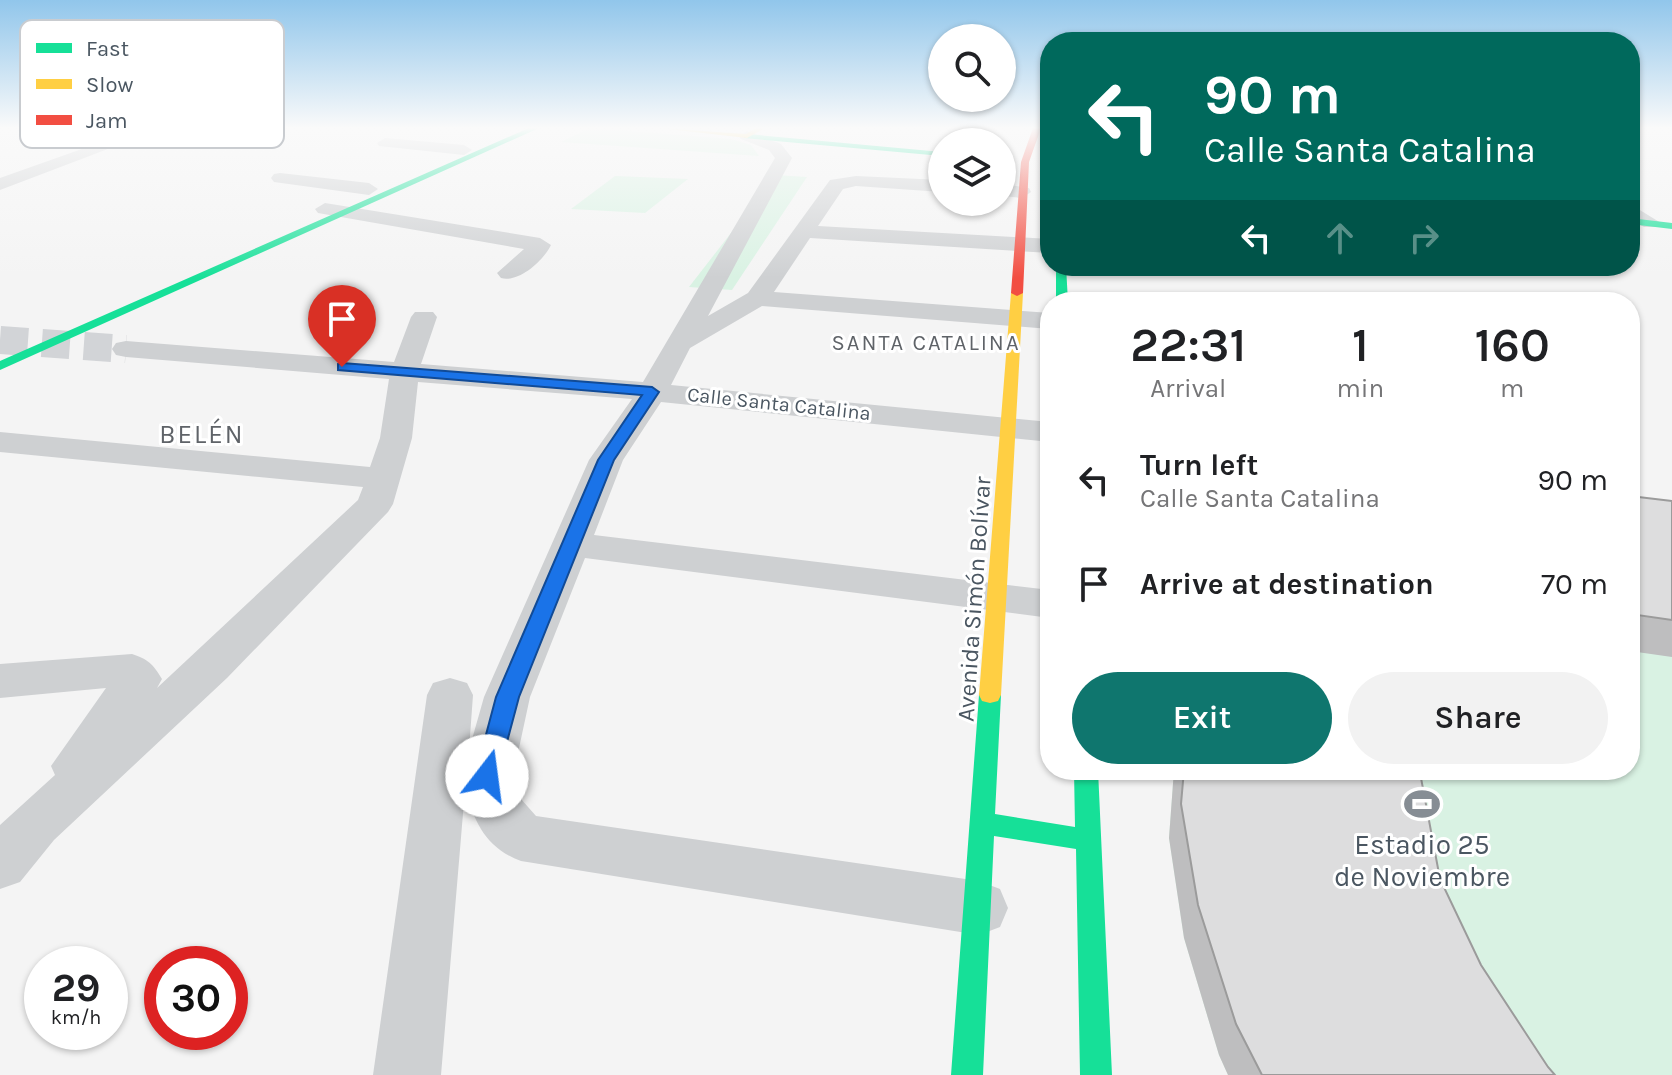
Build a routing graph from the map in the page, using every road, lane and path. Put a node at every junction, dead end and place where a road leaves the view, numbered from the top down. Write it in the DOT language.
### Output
graph roads {
  1 [pos="281,178"];
  2 [pos="395,178"];
  3 [pos="411,178"];
  4 [pos="773,178"];
  5 [pos="1023,178"];
  6 [pos="928,185"];
  7 [pos="369,189"];
  8 [pos="1016,191"];
  9 [pos="1022,192"];
  10 [pos="333,210"];
  11 [pos="1640,222"];
  12 [pos="1672,226"];
  13 [pos="804,231"];
  14 [pos="1018,245"];
  15 [pos="1040,246"];
  16 [pos="509,273"];
  17 [pos="757,298"];
  18 [pos="424,317"];
  19 [pos="1014,319"];
  20 [pos="1040,320"];
  21 [pos="680,343"];
  22 [pos="126,349"];
  23 [pos="0,350"];
  24 [pos="0,366"];
  25 [pos="404,373"];
  26 [pos="652,392"];
  27 [pos="1010,427"];
  28 [pos="1040,431"];
  29 [pos="0,442"];
  30 [pos="381,478"];
  31 [pos="570,544"];
  32 [pos="999,597"];
  33 [pos="1040,603"];
  34 [pos="0,681"];
  35 [pos="450,695"];
  36 [pos="1086,780"];
  37 [pos="981,823"];
  38 [pos="35,824"];
  39 [pos="1087,840"];
  40 [pos="0,864"];
  41 [pos="979,908"];
  42 [pos="407,1075"];
  43 [pos="967,1075"];
  44 [pos="1096,1075"];
  1 -- 7 [label="street"];
  2 -- 7 [label="main road"];
  3 -- 10 [label="main road"];
  4 -- 21 [label="street"];
  5 -- 9 [label="main road, Avenida Simón Bolívar"];
  6 -- 13 [label="street"];
  7 -- 10 [label="main road"];
  8 -- 9 [label="street"];
  9 -- 14 [label="main road, Avenida Simón Bolívar"];
  10 -- 16 [label="street"];
  10 -- 23 [label="main road"];
  10 -- 24 [label="main road"];
  11 -- 12 [label="main road"];
  13 -- 14 [label="street"];
  13 -- 17 [label="street"];
  14 -- 15 [label="street"];
  14 -- 19 [label="main road, Avenida Simón Bolívar"];
  17 -- 19 [label="street"];
  17 -- 21 [label="street"];
  18 -- 25 [label="street"];
  19 -- 20 [label="street"];
  19 -- 27 [label="main road, Avenida Simón Bolívar"];
  21 -- 26 [label="street"];
  22 -- 25 [label="street, Calle Santa Catalina"];
  25 -- 26 [label="street, Calle Santa Catalina"];
  25 -- 30 [label="street"];
  26 -- 27 [label="street, Calle Santa Catalina"];
  26 -- 31 [label="street"];
  27 -- 28 [label="street, Calle Santa Catalina"];
  27 -- 32 [label="main road, Avenida Simón Bolívar"];
  29 -- 30 [label="street"];
  30 -- 38 [label="street"];
  31 -- 32 [label="street"];
  31 -- 41 [label="street"];
  32 -- 33 [label="street"];
  32 -- 37 [label="main road, Avenida Simón Bolívar"];
  34 -- 38 [label="street"];
  35 -- 42 [label="street"];
  36 -- 39 [label="main road"];
  37 -- 39 [label="main road"];
  37 -- 41 [label="main road, Avenida Simón Bolívar"];
  38 -- 40 [label="street"];
  39 -- 44 [label="main road"];
  41 -- 43 [label="main road, Avenida Simón Bolívar"];
}
